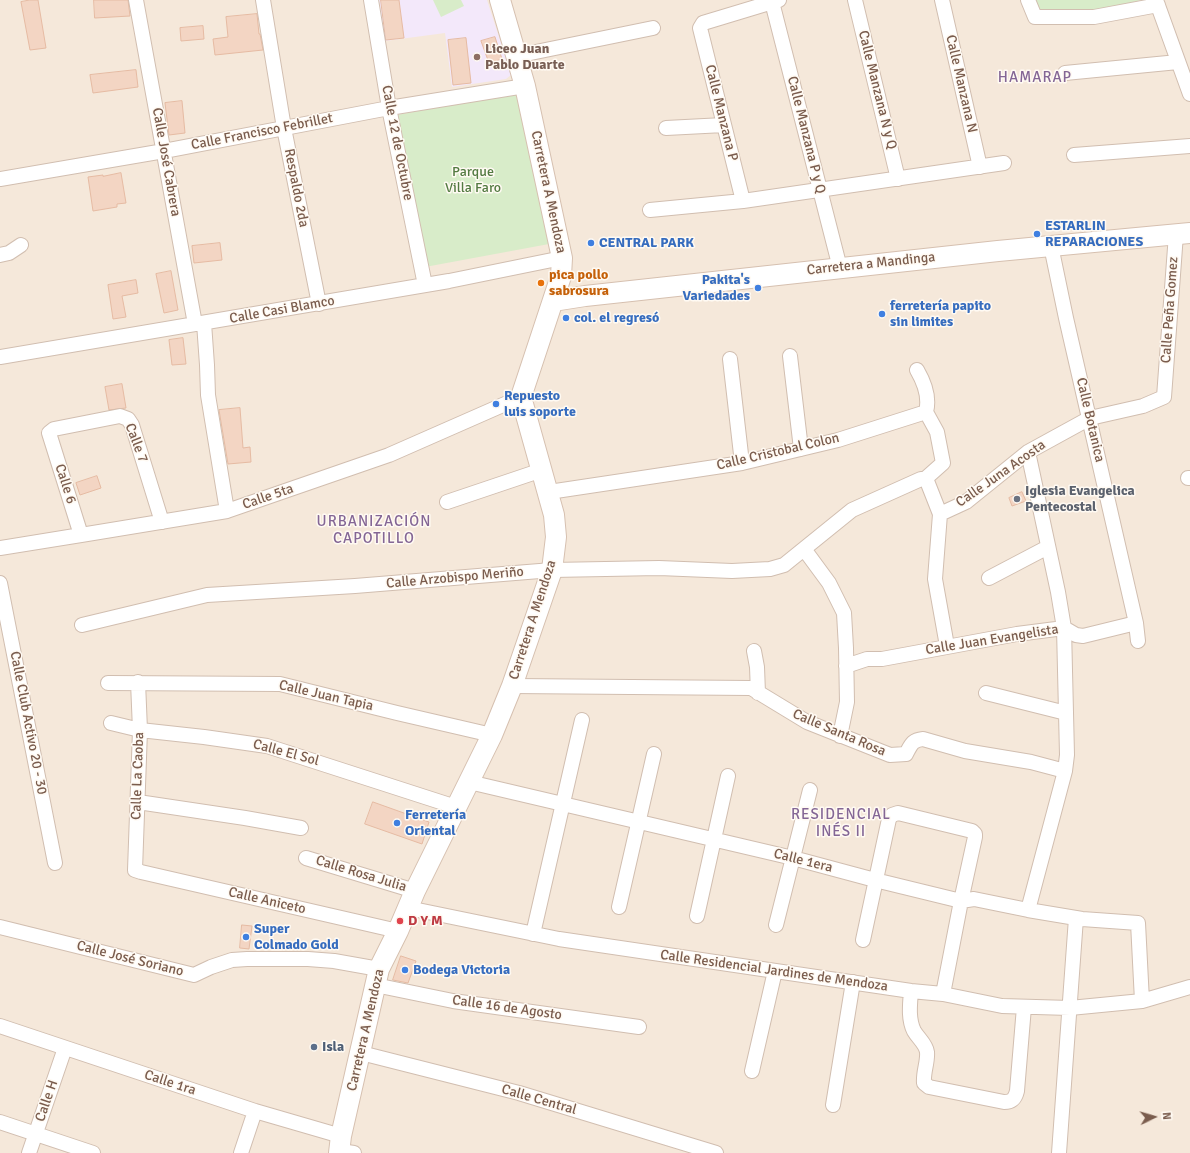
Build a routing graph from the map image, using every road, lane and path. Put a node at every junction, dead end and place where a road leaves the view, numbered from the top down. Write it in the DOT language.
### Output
graph roads {
  1 [pos="136,0"];
  2 [pos="263,0"];
  3 [pos="371,0"];
  4 [pos="500,0"];
  5 [pos="855,0"];
  6 [pos="942,0"];
  7 [pos="1028,0"];
  8 [pos="776,1"];
  9 [pos="1157,2"];
  10 [pos="653,28"];
  11 [pos="516,56"];
  12 [pos="1178,62"];
  13 [pos="1065,73"];
  14 [pos="525,86"];
  15 [pos="1190,94"];
  16 [pos="390,108"];
  17 [pos="724,125"];
  18 [pos="284,128"];
  19 [pos="666,128"];
  20 [pos="1190,146"];
  21 [pos="164,152"];
  22 [pos="1074,155"];
  23 [pos="1004,163"];
  24 [pos="980,167"];
  25 [pos="0,179"];
  26 [pos="898,179"];
  27 [pos="820,191"];
  28 [pos="743,201"];
  29 [pos="650,210"];
  30 [pos="1183,233"];
  31 [pos="21,245"];
  32 [pos="1051,246"];
  33 [pos="0,255"];
  34 [pos="562,258"];
  35 [pos="840,268"];
  36 [pos="425,285"];
  37 [pos="553,301"];
  38 [pos="319,304"];
  39 [pos="199,324"];
  40 [pos="0,356"];
  41 [pos="790,356"];
  42 [pos="730,359"];
  43 [pos="917,370"];
  44 [pos="1165,386"];
  45 [pos="521,397"];
  46 [pos="926,412"];
  47 [pos="1090,418"];
  48 [pos="50,433"];
  49 [pos="801,449"];
  50 [pos="1028,452"];
  51 [pos="742,463"];
  52 [pos="542,470"];
  53 [pos="925,479"];
  54 [pos="549,492"];
  55 [pos="447,502"];
  56 [pos="226,511"];
  57 [pos="940,514"];
  58 [pos="162,522"];
  59 [pos="81,536"];
  60 [pos="1048,547"];
  61 [pos="0,548"];
  62 [pos="804,549"];
  63 [pos="552,570"];
  64 [pos="989,578"];
  65 [pos="0,583"];
  66 [pos="1136,623"];
  67 [pos="82,625"];
  68 [pos="1064,628"];
  69 [pos="1138,641"];
  70 [pos="947,646"];
  71 [pos="754,651"];
  72 [pos="846,666"];
  73 [pos="138,682"];
  74 [pos="108,683"];
  75 [pos="512,686"];
  76 [pos="758,693"];
  77 [pos="986,693"];
  78 [pos="1066,713"];
  79 [pos="582,720"];
  80 [pos="111,722"];
  81 [pos="140,730"];
  82 [pos="492,735"];
  83 [pos="840,736"];
  84 [pos="654,754"];
  85 [pos="1065,771"];
  86 [pos="728,776"];
  87 [pos="469,782"];
  88 [pos="810,790"];
  89 [pos="138,802"];
  90 [pos="562,804"];
  91 [pos="456,807"];
  92 [pos="638,822"];
  93 [pos="301,828"];
  94 [pos="714,840"];
  95 [pos="306,858"];
  96 [pos="793,858"];
  97 [pos="55,863"];
  98 [pos="135,870"];
  99 [pos="875,880"];
  100 [pos="412,900"];
  101 [pos="961,901"];
  102 [pos="619,907"];
  103 [pos="1028,910"];
  104 [pos="697,916"];
  105 [pos="1076,918"];
  106 [pos="776,925"];
  107 [pos="0,927"];
  108 [pos="398,931"];
  109 [pos="533,934"];
  110 [pos="863,940"];
  111 [pos="775,971"];
  112 [pos="377,977"];
  113 [pos="853,982"];
  114 [pos="1190,987"];
  115 [pos="911,991"];
  116 [pos="943,994"];
  117 [pos="1142,1000"];
  118 [pos="1024,1007"];
  119 [pos="1070,1008"];
  120 [pos="0,1026"];
  121 [pos="639,1027"];
  122 [pos="65,1048"];
  123 [pos="361,1053"];
  124 [pos="752,1071"];
  125 [pos="833,1105"];
  126 [pos="255,1111"];
  127 [pos="0,1122"];
  128 [pos="36,1134"];
  129 [pos="344,1148"];
  130 [pos="29,1153"];
  131 [pos="93,1153"];
  132 [pos="241,1153"];
  133 [pos="716,1153"];
  134 [pos="1059,1153"];
  1 -- 21 [label="street, Calle José Cabrera"];
  2 -- 18 [label="street, Respaldo 2da"];
  3 -- 16 [label="street, Calle 12 de Octubre"];
  4 -- 11 [label="street, Carretera A Mendoza"];
  5 -- 26 [label="street, Calle Manzana N y Q"];
  6 -- 24 [label="street, Calle Manzana N"];
  7 -- 9 [label="street"];
  8 -- 17 [label="street, Calle Manzana P"];
  8 -- 27 [label="street, Calle Manzana P y Q"];
  9 -- 12 [label="street"];
  10 -- 11 [label="street"];
  11 -- 14 [label="street, Carretera A Mendoza"];
  12 -- 13 [label="street"];
  12 -- 15 [label="street"];
  14 -- 16 [label="street, Calle Francisco Febrillet"];
  14 -- 34 [label="street, Carretera A Mendoza"];
  16 -- 18 [label="street, Calle Francisco Febrillet"];
  16 -- 36 [label="street, Calle 12 de Octubre"];
  17 -- 19 [label="street"];
  17 -- 28 [label="street, Calle Manzana P"];
  18 -- 21 [label="street, Calle Francisco Febrillet"];
  18 -- 38 [label="street, Respaldo 2da"];
  20 -- 22 [label="street"];
  21 -- 25 [label="street, Calle Francisco Febrillet"];
  21 -- 39 [label="street, Calle José Cabrera"];
  23 -- 24 [label="street"];
  24 -- 26 [label="street"];
  26 -- 27 [label="street"];
  27 -- 28 [label="street"];
  27 -- 35 [label="street, Calle Manzana P y Q"];
  28 -- 29 [label="street"];
  30 -- 32 [label="street, Carretera a Mandinga"];
  30 -- 44 [label="street, Calle Peña Gomez"];
  31 -- 33 [label="street"];
  32 -- 35 [label="street, Carretera a Mandinga"];
  32 -- 47 [label="street, Calle Botanica"];
  34 -- 36 [label="street, Calle Casi Blamco"];
  34 -- 37 [label="street, Carretera A Mendoza"];
  35 -- 37 [label="street, Carretera a Mandinga"];
  36 -- 38 [label="street, Calle Casi Blamco"];
  37 -- 45 [label="street, Carretera A Mendoza"];
  38 -- 39 [label="street, Calle Casi Blamco"];
  39 -- 40 [label="street, Calle Casi Blamco"];
  39 -- 56 [label="street, Calle José Cabrera"];
  41 -- 49 [label="street"];
  42 -- 51 [label="street"];
  43 -- 46 [label="street"];
  44 -- 47 [label="street, Calle Juna Acosta"];
  45 -- 52 [label="street, Carretera A Mendoza"];
  45 -- 56 [label="street, Calle 5ta"];
  46 -- 49 [label="street, Calle Cristobal Colon"];
  46 -- 53 [label="street"];
  47 -- 50 [label="street, Calle Juna Acosta"];
  47 -- 66 [label="street, Calle Botanica"];
  48 -- 58 [label="street, Calle 7"];
  48 -- 59 [label="street, Calle 6"];
  49 -- 51 [label="street, Calle Cristobal Colon"];
  50 -- 57 [label="street, Calle Juna Acosta"];
  50 -- 60 [label="street"];
  51 -- 54 [label="street, Calle Cristobal Colon"];
  52 -- 54 [label="street, Carretera A Mendoza"];
  52 -- 55 [label="street"];
  53 -- 57 [label="street"];
  53 -- 62 [label="street, Calle Arzobispo Meriño"];
  54 -- 63 [label="street, Carretera A Mendoza"];
  56 -- 58 [label="street, Calle 5ta"];
  57 -- 70 [label="street"];
  58 -- 59 [label="street, Calle 5ta"];
  59 -- 61 [label="street, Calle 5ta"];
  60 -- 64 [label="street"];
  60 -- 68 [label="street"];
  62 -- 63 [label="street, Calle Arzobispo Meriño"];
  62 -- 72 [label="street"];
  63 -- 67 [label="street, Calle Arzobispo Meriño"];
  63 -- 75 [label="street, Carretera A Mendoza"];
  65 -- 97 [label="street, Calle Club Activo 20 - 30"];
  66 -- 68 [label="street, Calle Juan Evangelista"];
  66 -- 69 [label="street, Calle Botanica"];
  68 -- 70 [label="street, Calle Juan Evangelista"];
  68 -- 78 [label="street"];
  70 -- 72 [label="street, Calle Juan Evangelista"];
  71 -- 76 [label="street"];
  72 -- 83 [label="street"];
  73 -- 74 [label="street, Calle Juan Tapia"];
  73 -- 81 [label="street, Calle La Caoba"];
  73 -- 82 [label="street, Calle Juan Tapia"];
  75 -- 76 [label="street, Calle Santa Rosa"];
  75 -- 82 [label="street, Carretera A Mendoza"];
  76 -- 83 [label="street, Calle Santa Rosa"];
  77 -- 78 [label="street"];
  78 -- 85 [label="street"];
  79 -- 90 [label="street"];
  80 -- 81 [label="street, Calle El Sol"];
  81 -- 89 [label="street, Calle La Caoba"];
  81 -- 91 [label="street, Calle El Sol"];
  82 -- 87 [label="street, Carretera A Mendoza"];
  83 -- 85 [label="street, Calle Santa Rosa"];
  84 -- 92 [label="street"];
  85 -- 103 [label="street"];
  86 -- 94 [label="street"];
  87 -- 90 [label="street, Calle 1era"];
  87 -- 91 [label="street, Carretera A Mendoza"];
  88 -- 96 [label="street"];
  89 -- 93 [label="street"];
  89 -- 98 [label="street, Calle La Caoba"];
  90 -- 92 [label="street, Calle 1era"];
  90 -- 109 [label="street"];
  91 -- 100 [label="street, Carretera A Mendoza"];
  92 -- 94 [label="street, Calle 1era"];
  92 -- 102 [label="street"];
  94 -- 96 [label="street, Calle 1era"];
  94 -- 104 [label="street"];
  95 -- 100 [label="street, Calle Rosa Julia"];
  96 -- 99 [label="street, Calle 1era"];
  96 -- 106 [label="street"];
  98 -- 108 [label="street, Calle Aniceto"];
  99 -- 101 [label="street, Calle 1era"];
  99 -- 101 [label="street"];
  99 -- 110 [label="street"];
  100 -- 108 [label="street, Carretera A Mendoza"];
  100 -- 109 [label="street, Calle Residencial Jardines de Mendoza"];
  101 -- 103 [label="street, Calle 1era"];
  101 -- 116 [label="street"];
  103 -- 105 [label="street, Calle 1era"];
  105 -- 117 [label="street, Calle 1era"];
  105 -- 119 [label="street"];
  107 -- 112 [label="street, Calle José Soriano"];
  108 -- 112 [label="street, Carretera A Mendoza"];
  109 -- 111 [label="street, Calle Residencial Jardines de Mendoza"];
  111 -- 113 [label="street, Calle Residencial Jardines de Mendoza"];
  111 -- 124 [label="street"];
  112 -- 121 [label="street, Calle 16 de Agosto"];
  112 -- 123 [label="street, Carretera A Mendoza"];
  113 -- 115 [label="street, Calle Residencial Jardines de Mendoza"];
  113 -- 125 [label="street"];
  114 -- 117 [label="street, Calle Residencial Jardines de Mendoza"];
  115 -- 116 [label="street, Calle Residencial Jardines de Mendoza"];
  115 -- 118 [label="street"];
  116 -- 118 [label="street, Calle Residencial Jardines de Mendoza"];
  117 -- 119 [label="street, Calle Residencial Jardines de Mendoza"];
  118 -- 119 [label="street, Calle Residencial Jardines de Mendoza"];
  119 -- 134 [label="street"];
  120 -- 122 [label="street, Calle 1ra"];
  122 -- 126 [label="street, Calle 1ra"];
  122 -- 128 [label="street, Calle H"];
  123 -- 129 [label="street, Carretera A Mendoza"];
  123 -- 133 [label="street, Calle Central"];
  126 -- 129 [label="street, Calle 1ra"];
  126 -- 132 [label="street"];
  127 -- 128 [label="street"];
  128 -- 130 [label="street, Calle H"];
  128 -- 131 [label="street"];
}
